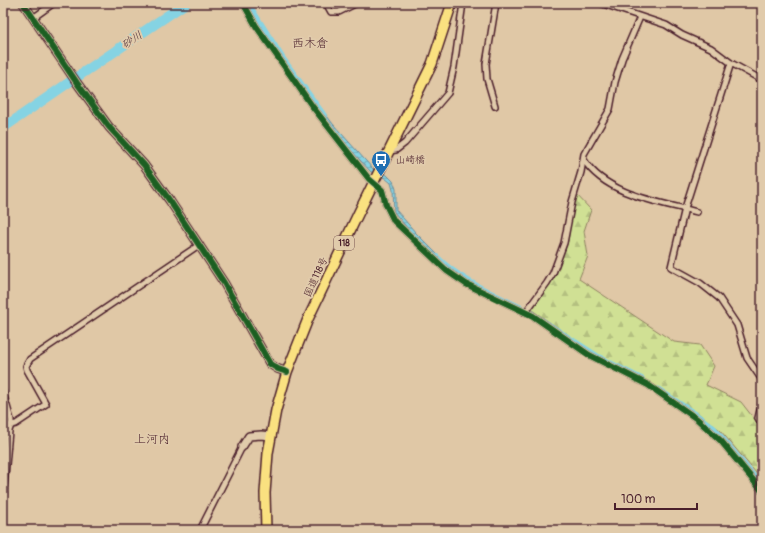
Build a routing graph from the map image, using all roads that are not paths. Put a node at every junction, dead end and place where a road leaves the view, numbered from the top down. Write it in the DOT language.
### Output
graph roads {
  1 [pos="23,3"];
  2 [pos="54,3"];
  3 [pos="243,3"];
  4 [pos="326,3"];
  5 [pos="357,3"];
  6 [pos="452,3"];
  7 [pos="463,3"];
  8 [pos="496,3"];
  9 [pos="600,3"];
  10 [pos="640,17"];
  11 [pos="33,18"];
  12 [pos="731,63"];
  13 [pos="762,80"];
  14 [pos="495,106"];
  15 [pos="388,151"];
  16 [pos="584,160"];
  17 [pos="374,182"];
  18 [pos="685,208"];
  19 [pos="697,212"];
  20 [pos="199,245"];
  21 [pos="527,311"];
  22 [pos="287,372"];
  23 [pos="762,380"];
  24 [pos="3,392"];
  25 [pos="762,402"];
  26 [pos="762,424"];
  27 [pos="12,425"];
  28 [pos="3,427"];
  29 [pos="271,436"];
  30 [pos="242,447"];
  31 [pos="762,492"];
  32 [pos="3,499"];
  33 [pos="200,530"];
  34 [pos="266,530"];
  1 -- 11 [label="street"];
  2 -- 11 [label="street"];
  3 -- 17 [label="street"];
  4 -- 5 [label="street"];
  6 -- 15 [label="highway, 国道118号 / 118"];
  7 -- 15 [label="street"];
  8 -- 14 [label="street"];
  9 -- 10 [label="street"];
  10 -- 12 [label="street"];
  10 -- 16 [label="street"];
  11 -- 20 [label="street"];
  12 -- 13 [label="street"];
  12 -- 18 [label="street"];
  15 -- 17 [label="highway, 国道118号 / 118"];
  16 -- 18 [label="street"];
  16 -- 21 [label="street"];
  17 -- 21 [label="street"];
  17 -- 22 [label="highway, 国道118号 / 118"];
  18 -- 19 [label="street"];
  18 -- 23 [label="street"];
  20 -- 22 [label="street"];
  20 -- 27 [label="street"];
  21 -- 31 [label="street"];
  22 -- 29 [label="highway, 国道118号 / 118"];
  24 -- 27 [label="street"];
  25 -- 26 [label="street"];
  27 -- 28 [label="street"];
  27 -- 32 [label="street"];
  29 -- 30 [label="street"];
  29 -- 34 [label="highway, 国道118号 / 118"];
  30 -- 33 [label="street"];
}
